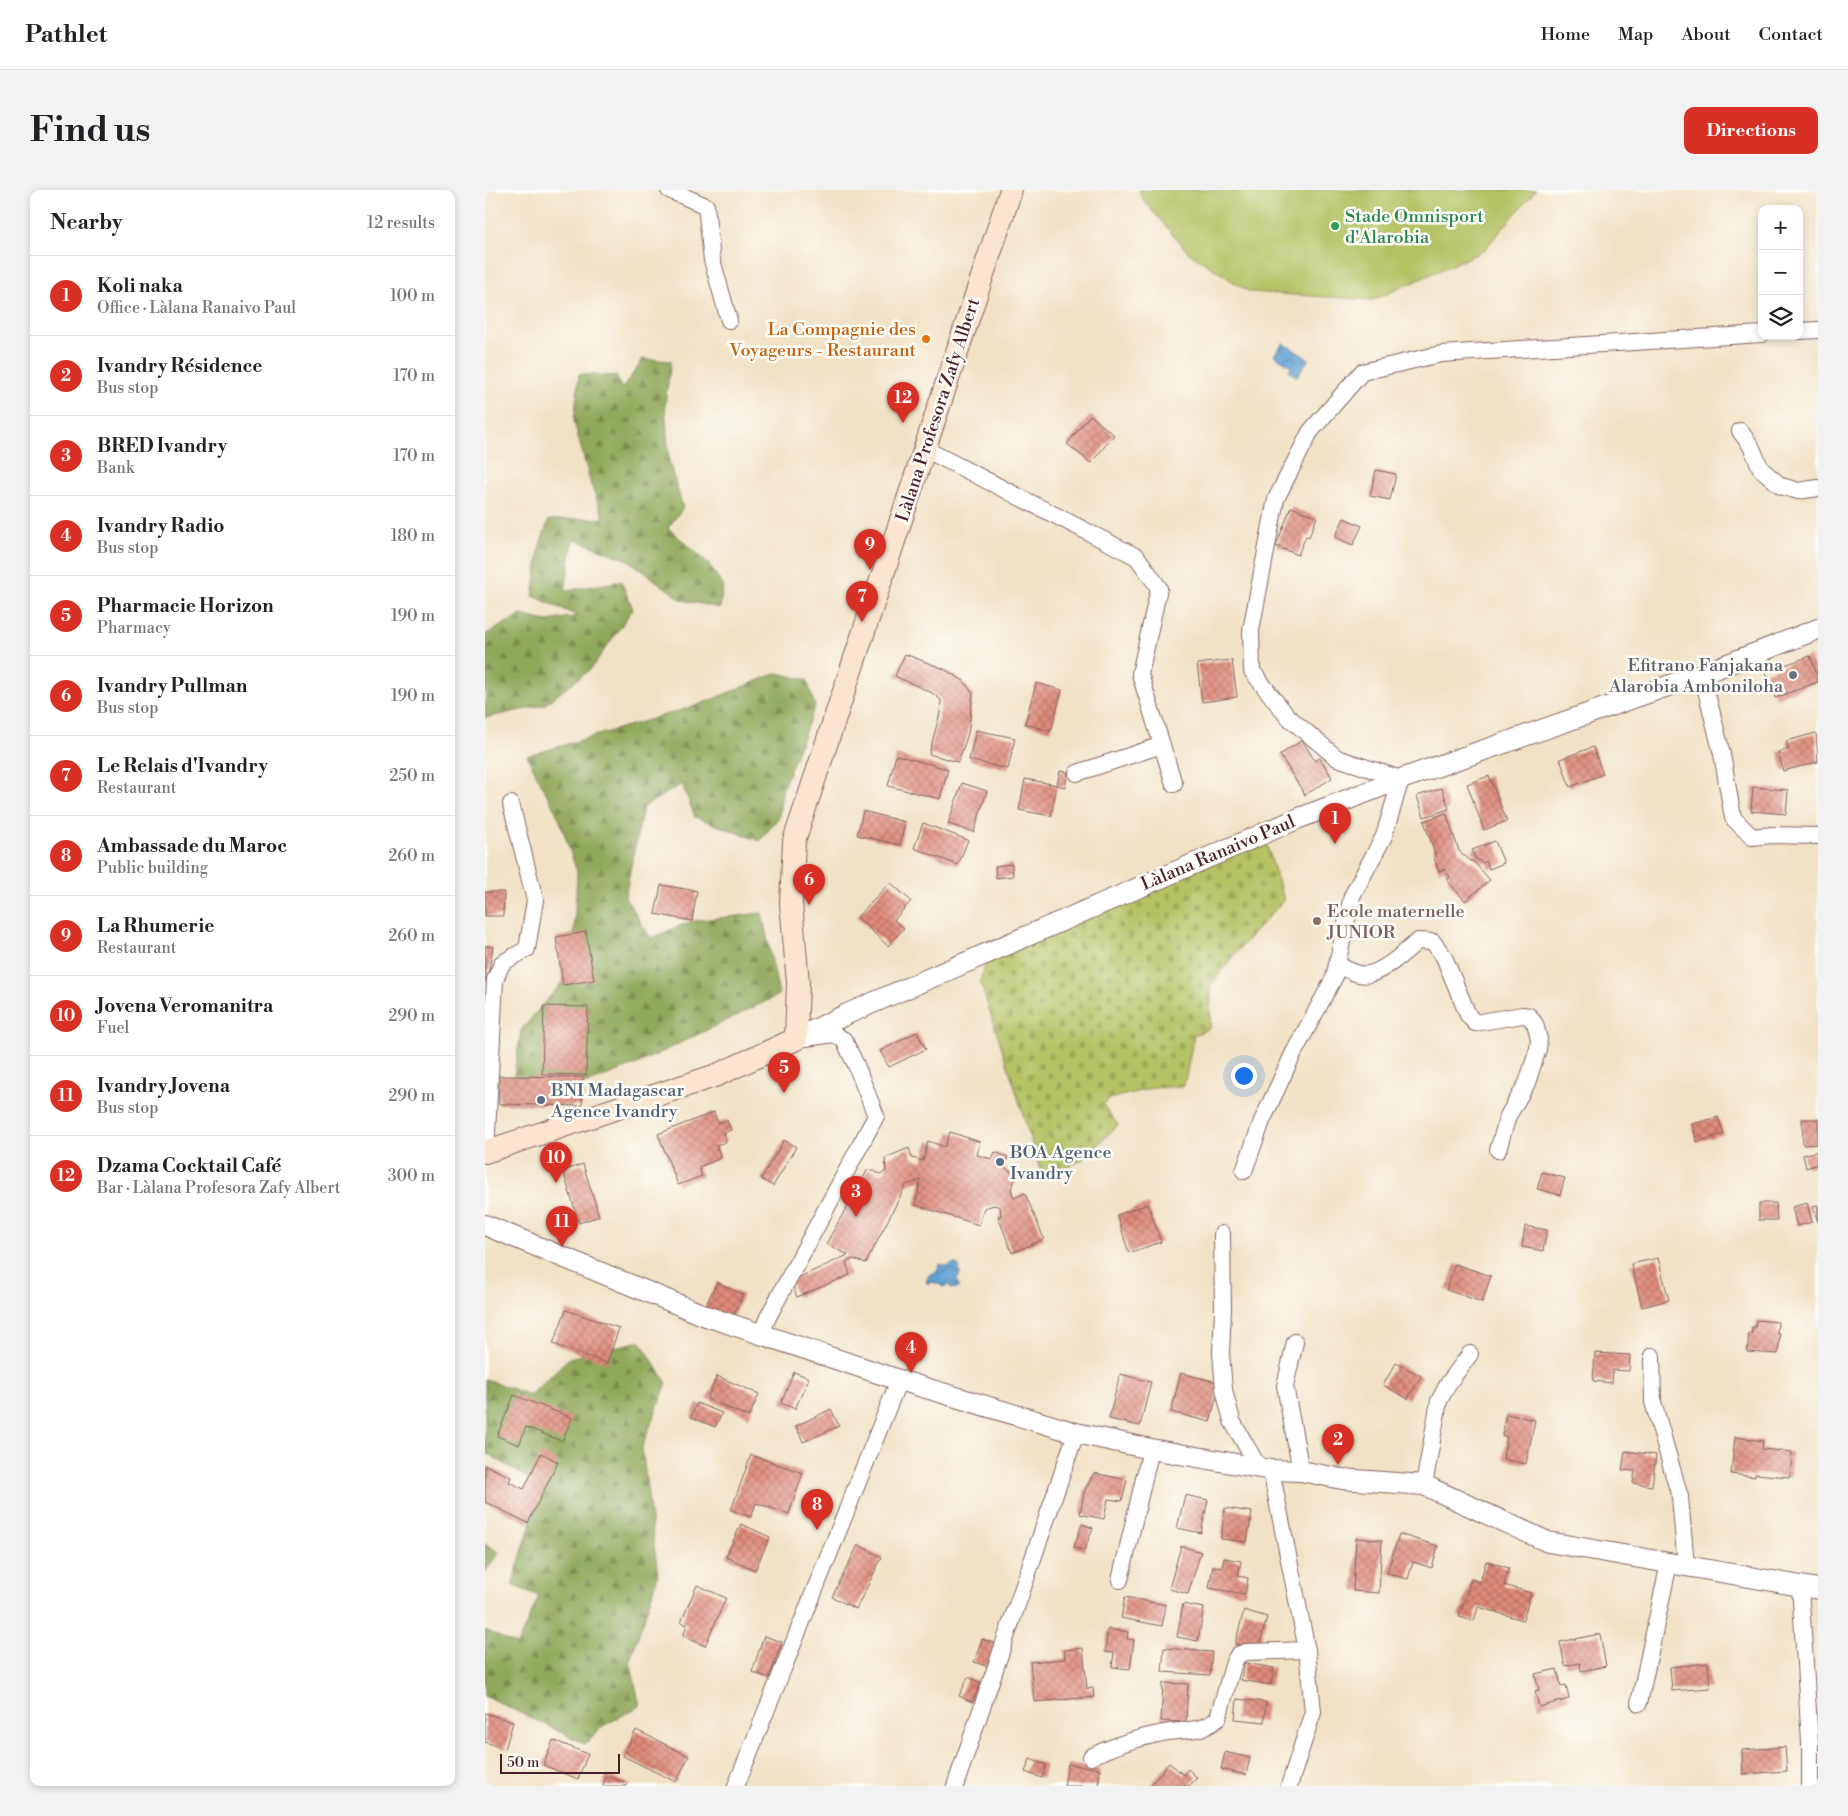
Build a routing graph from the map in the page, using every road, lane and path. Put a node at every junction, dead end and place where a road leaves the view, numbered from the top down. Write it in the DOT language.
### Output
graph roads {
  1 [pos="669,190"];
  2 [pos="1011,190"];
  3 [pos="729,320"];
  4 [pos="1818,330"];
  5 [pos="1803,331"];
  6 [pos="1758,334"];
  7 [pos="1740,431"];
  8 [pos="925,449"];
  9 [pos="1818,488"];
  10 [pos="1818,629"];
  11 [pos="1702,674"];
  12 [pos="1162,745"];
  13 [pos="1077,774"];
  14 [pos="1401,779"];
  15 [pos="1174,784"];
  16 [pos="511,804"];
  17 [pos="1818,836"];
  18 [pos="1337,964"];
  19 [pos="796,1039"];
  20 [pos="1498,1150"];
  21 [pos="486,1152"];
  22 [pos="1244,1171"];
  23 [pos="485,1225"];
  24 [pos="1222,1234"];
  25 [pos="761,1334"];
  26 [pos="1295,1342"];
  27 [pos="1470,1354"];
  28 [pos="1652,1356"];
  29 [pos="899,1380"];
  30 [pos="1076,1433"];
  31 [pos="1151,1449"];
  32 [pos="1265,1469"];
  33 [pos="1301,1471"];
  34 [pos="1423,1485"];
  35 [pos="1677,1565"];
  36 [pos="1120,1580"];
  37 [pos="1809,1587"];
  38 [pos="1307,1650"];
  39 [pos="1639,1703"];
  40 [pos="1091,1757"];
  41 [pos="736,1786"];
  42 [pos="955,1786"];
  43 [pos="1289,1786"];
  44 [pos="1810,1786"];
  1 -- 3 [label="street"];
  2 -- 8 [label="main road, Làlana Profesora Zafy Albert"];
  4 -- 5 [label="street"];
  6 -- 14 [label="street"];
  7 -- 9 [label="street"];
  8 -- 12 [label="street"];
  8 -- 19 [label="main road, Làlana Profesora Zafy Albert"];
  10 -- 11 [label="street, Làlana Ranaivo Paul"];
  11 -- 14 [label="street, Làlana Ranaivo Paul"];
  11 -- 17 [label="street"];
  12 -- 13 [label="street"];
  12 -- 15 [label="street"];
  14 -- 18 [label="street"];
  14 -- 19 [label="street, Làlana Ranaivo Paul"];
  16 -- 21 [label="street"];
  18 -- 20 [label="street"];
  18 -- 22 [label="street"];
  19 -- 21 [label="main road"];
  19 -- 25 [label="street"];
  23 -- 25 [label="street"];
  24 -- 32 [label="street"];
  25 -- 29 [label="street"];
  26 -- 33 [label="street"];
  27 -- 34 [label="street"];
  28 -- 35 [label="street"];
  29 -- 30 [label="street"];
  29 -- 41 [label="street"];
  30 -- 31 [label="street"];
  30 -- 42 [label="street"];
  31 -- 32 [label="street"];
  31 -- 36 [label="street"];
  32 -- 33 [label="street"];
  32 -- 38 [label="street"];
  33 -- 34 [label="street"];
  34 -- 35 [label="street"];
  35 -- 37 [label="street"];
  35 -- 39 [label="street"];
  37 -- 44 [label="street"];
  38 -- 40 [label="street"];
  38 -- 43 [label="street"];
}
